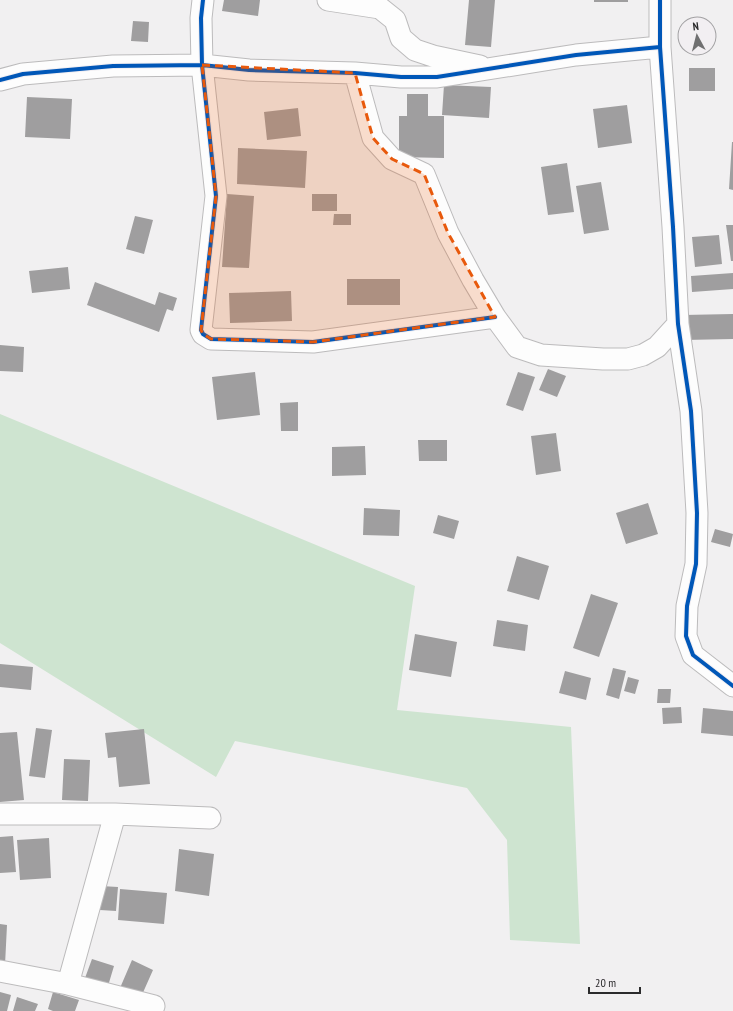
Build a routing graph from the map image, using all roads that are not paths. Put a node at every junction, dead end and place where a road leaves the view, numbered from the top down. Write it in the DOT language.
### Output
graph roads {
  1 [pos="203,0"];
  2 [pos="328,0"];
  3 [pos="660,0"];
  4 [pos="660,47"];
  5 [pos="202,65"];
  6 [pos="493,68"];
  7 [pos="355,73"];
  8 [pos="0,80"];
  9 [pos="495,318"];
  10 [pos="678,324"];
  11 [pos="733,686"];
  12 [pos="0,814"];
  13 [pos="115,814"];
  14 [pos="210,818"];
  15 [pos="0,971"];
  16 [pos="68,984"];
  17 [pos="154,1006"];
  1 -- 5 [label="street"];
  2 -- 6 [label="street"];
  3 -- 4 [label="street"];
  4 -- 6 [label="street"];
  4 -- 10 [label="street"];
  5 -- 7 [label="street"];
  5 -- 8 [label="street"];
  5 -- 9 [label="street"];
  6 -- 7 [label="street"];
  7 -- 9 [label="street"];
  9 -- 10 [label="street"];
  10 -- 11 [label="street"];
  12 -- 13 [label="street"];
  13 -- 14 [label="street"];
  13 -- 16 [label="street"];
  15 -- 16 [label="street"];
  16 -- 17 [label="street"];
}
